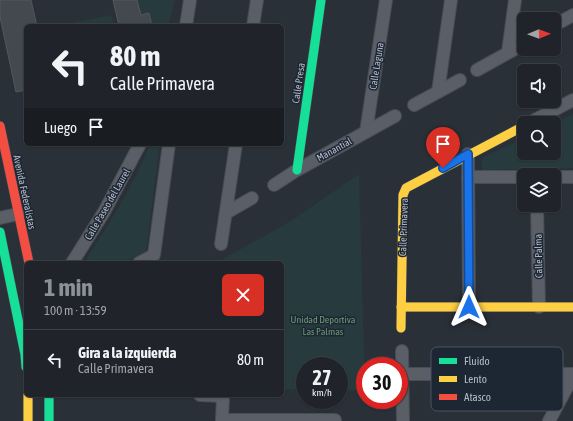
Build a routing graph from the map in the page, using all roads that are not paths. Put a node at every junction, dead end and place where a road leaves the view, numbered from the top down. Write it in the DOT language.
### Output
graph roads {
  1 [pos="190,0"];
  2 [pos="257,0"];
  3 [pos="321,0"];
  4 [pos="386,0"];
  5 [pos="451,0"];
  6 [pos="515,0"];
  7 [pos="573,14"];
  8 [pos="561,21"];
  9 [pos="186,24"];
  10 [pos="253,24"];
  11 [pos="517,48"];
  12 [pos="508,52"];
  13 [pos="477,70"];
  14 [pos="460,80"];
  15 [pos="438,92"];
  16 [pos="573,100"];
  17 [pos="414,105"];
  18 [pos="395,116"];
  19 [pos="542,116"];
  20 [pos="0,126"];
  21 [pos="517,130"];
  22 [pos="366,132"];
  23 [pos="139,146"];
  24 [pos="169,146"];
  25 [pos="236,146"];
  26 [pos="468,154"];
  27 [pos="296,170"];
  28 [pos="468,177"];
  29 [pos="517,177"];
  30 [pos="561,177"];
  31 [pos="573,177"];
  32 [pos="274,185"];
  33 [pos="252,198"];
  34 [pos="537,212"];
  35 [pos="226,213"];
  36 [pos="18,214"];
  37 [pos="0,218"];
  38 [pos="0,232"];
  39 [pos="221,244"];
  40 [pos="29,261"];
  41 [pos="73,261"];
  42 [pos="143,261"];
  43 [pos="401,307"];
  44 [pos="469,307"];
  45 [pos="539,307"];
  46 [pos="573,307"];
  47 [pos="401,328"];
  48 [pos="24,349"];
  49 [pos="402,351"];
  50 [pos="402,357"];
  51 [pos="408,374"];
  52 [pos="431,374"];
  53 [pos="563,375"];
  54 [pos="573,375"];
  55 [pos="563,394"];
  56 [pos="28,397"];
  57 [pos="49,397"];
  58 [pos="223,397"];
  59 [pos="403,409"];
  60 [pos="554,411"];
  61 [pos="335,420"];
  62 [pos="28,421"];
  63 [pos="49,421"];
  64 [pos="222,421"];
  65 [pos="403,421"];
  66 [pos="549,421"];
  1 -- 9 [label="street"];
  2 -- 10 [label="street"];
  3 -- 27 [label="street, Calle Presa"];
  4 -- 22 [label="street, Calle Laguna"];
  5 -- 15 [label="street"];
  6 -- 12 [label="street"];
  7 -- 8 [label="street"];
  11 -- 12 [label="street"];
  12 -- 13 [label="street"];
  14 -- 15 [label="street"];
  15 -- 17 [label="street"];
  16 -- 19 [label="street"];
  18 -- 22 [label="street, Manantial"];
  20 -- 36 [label="street, Avenida Federalistas"];
  21 -- 26 [label="street, Calle Primavera"];
  22 -- 27 [label="street, Manantial"];
  23 -- 41 [label="street, Calle Paseo del Laurel"];
  24 -- 42 [label="street"];
  25 -- 35 [label="street"];
  26 -- 28 [label="street"];
  26 -- 43 [label="street, Calle Primavera"];
  27 -- 32 [label="street, Manantial"];
  28 -- 29 [label="street"];
  28 -- 44 [label="street"];
  30 -- 31 [label="street"];
  33 -- 35 [label="street"];
  34 -- 45 [label="street, Calle Palma"];
  35 -- 39 [label="street"];
  36 -- 37 [label="street"];
  36 -- 40 [label="street, Avenida Federalistas"];
  38 -- 48 [label="street"];
  43 -- 44 [label="street"];
  43 -- 47 [label="street, Calle Primavera"];
  44 -- 45 [label="street"];
  45 -- 46 [label="street"];
  49 -- 50 [label="street"];
  51 -- 52 [label="street"];
  53 -- 54 [label="street"];
  54 -- 55 [label="street"];
  56 -- 62 [label="street"];
  57 -- 63 [label="street"];
  58 -- 64 [label="street"];
  59 -- 65 [label="street"];
  60 -- 66 [label="street"];
  61 -- 64 [label="street"];
}
